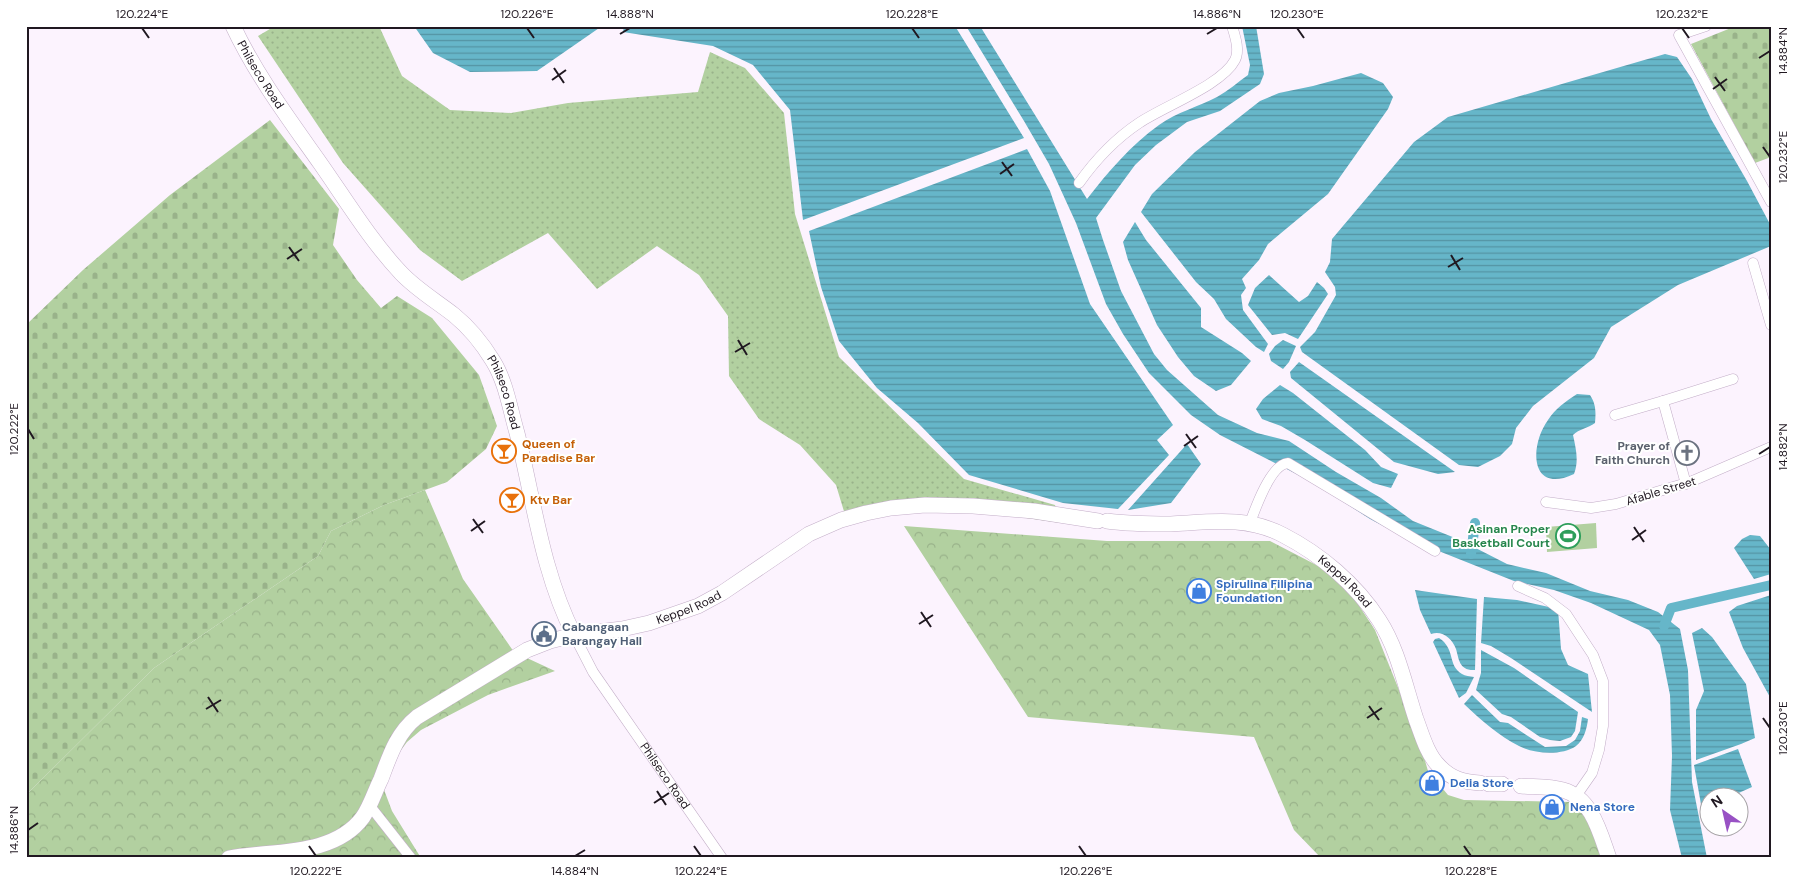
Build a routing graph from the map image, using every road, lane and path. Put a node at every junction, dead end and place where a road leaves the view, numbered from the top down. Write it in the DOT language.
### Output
graph roads {
  1 [pos="233,26"];
  2 [pos="1232,26"];
  3 [pos="1706,26"];
  4 [pos="1079,182"];
  5 [pos="1771,202"];
  6 [pos="1753,263"];
  7 [pos="1771,325"];
  8 [pos="1733,379"];
  9 [pos="1663,401"];
  10 [pos="1614,415"];
  11 [pos="1771,447"];
  12 [pos="1686,484"];
  13 [pos="1546,502"];
  14 [pos="1250,524"];
  15 [pos="1435,551"];
  16 [pos="1518,586"];
  17 [pos="574,636"];
  18 [pos="1576,796"];
  19 [pos="370,806"];
  20 [pos="229,858"];
  21 [pos="411,858"];
  22 [pos="722,858"];
  23 [pos="1609,858"];
  1 -- 17 [label="street, Philseco Road"];
  2 -- 4 [label="street"];
  3 -- 5 [label="street"];
  6 -- 7 [label="street"];
  8 -- 9 [label="street"];
  9 -- 10 [label="street"];
  9 -- 12 [label="street"];
  11 -- 12 [label="street, Afable Street"];
  12 -- 13 [label="street, Afable Street"];
  14 -- 15 [label="street"];
  14 -- 17 [label="street, Keppel Road"];
  14 -- 18 [label="street, Keppel Road"];
  16 -- 18 [label="street"];
  17 -- 19 [label="street, Keppel Road"];
  17 -- 22 [label="street, Philseco Road"];
  18 -- 23 [label="street"];
  19 -- 20 [label="street, Keppel Road"];
  19 -- 21 [label="street"];
}
